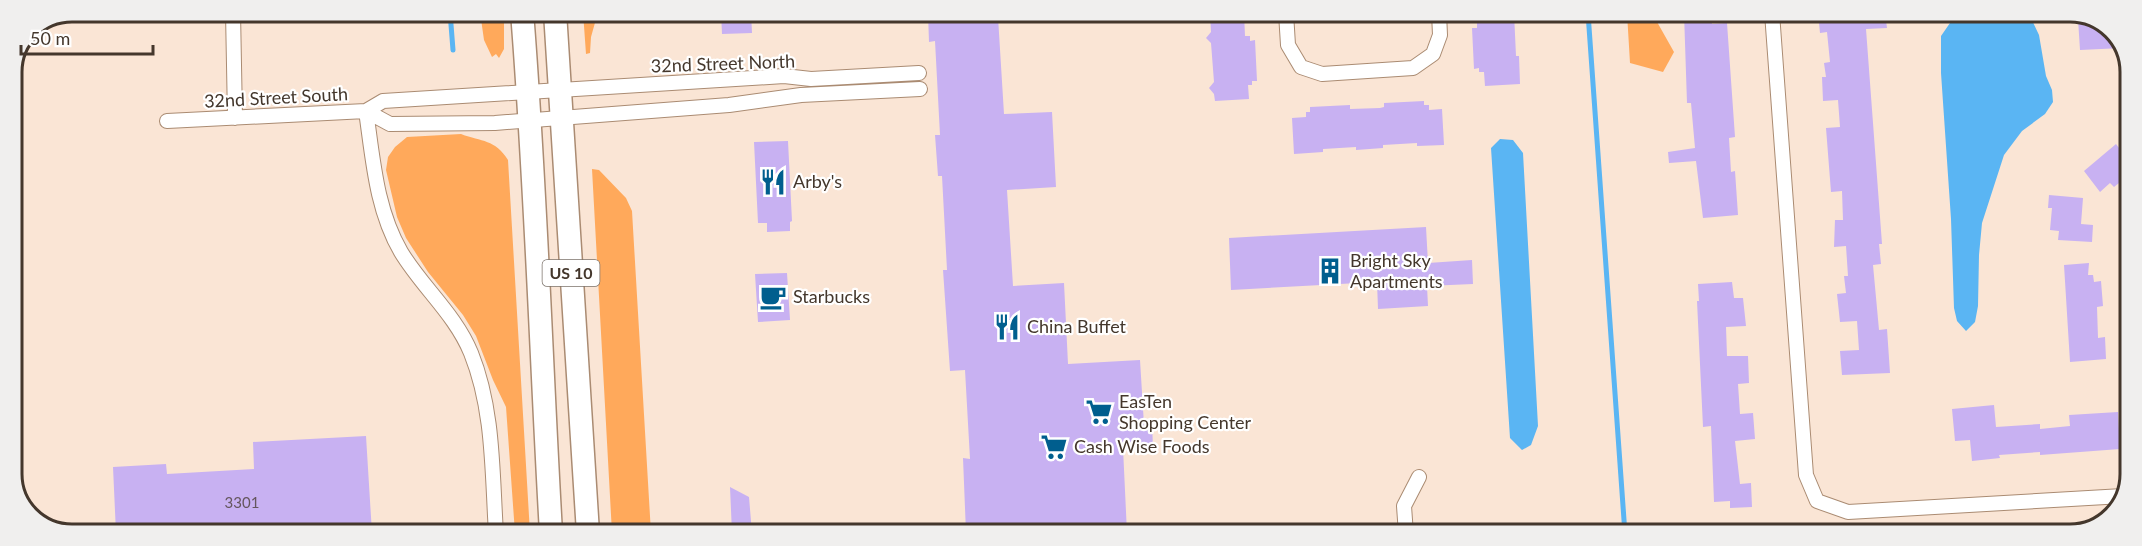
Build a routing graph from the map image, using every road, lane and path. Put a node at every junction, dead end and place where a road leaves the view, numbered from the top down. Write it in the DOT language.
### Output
graph roads {
  1 [pos="233,22"];
  2 [pos="523,22"];
  3 [pos="556,22"];
  4 [pos="1287,22"];
  5 [pos="1439,22"];
  6 [pos="1773,22"];
  7 [pos="919,73"];
  8 [pos="560,89"];
  9 [pos="920,89"];
  10 [pos="528,91"];
  11 [pos="366,111"];
  12 [pos="235,118"];
  13 [pos="561,119"];
  14 [pos="167,121"];
  15 [pos="531,122"];
  16 [pos="1419,477"];
  17 [pos="2114,497"];
  18 [pos="495,524"];
  19 [pos="550,524"];
  20 [pos="587,524"];
  21 [pos="1405,524"];
  1 -- 12 [label="street"];
  2 -- 10 [label="main road, US 10"];
  3 -- 8 [label="main road, US 10"];
  4 -- 5 [label="street"];
  6 -- 17 [label="street"];
  7 -- 8 [label="street, 32nd Street North"];
  8 -- 10 [label="street, 32nd Street North"];
  8 -- 13 [label="main road, US 10"];
  9 -- 13 [label="street, 32nd Street North"];
  10 -- 11 [label="street, 32nd Street South"];
  10 -- 15 [label="main road, US 10"];
  11 -- 12 [label="street, 32nd Street South"];
  11 -- 15 [label="street, 32nd Street North"];
  11 -- 18 [label="street"];
  12 -- 14 [label="street, 32nd Street South"];
  13 -- 15 [label="street, 32nd Street North"];
  13 -- 20 [label="main road, US 10"];
  15 -- 19 [label="main road, US 10"];
  16 -- 21 [label="street"];
}
